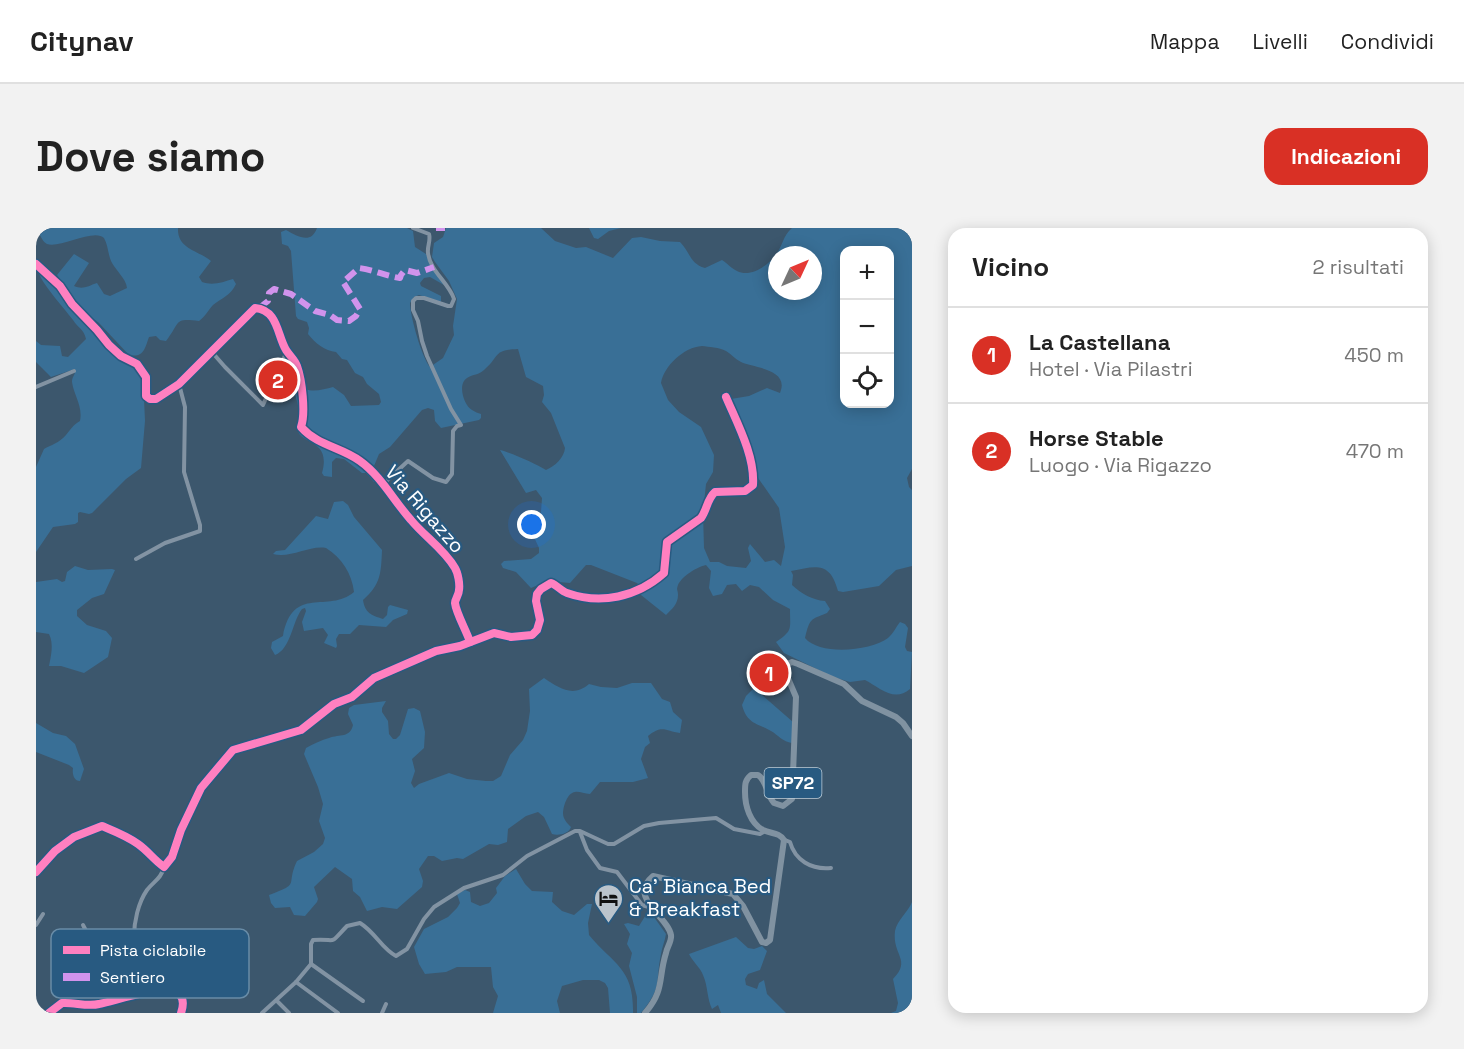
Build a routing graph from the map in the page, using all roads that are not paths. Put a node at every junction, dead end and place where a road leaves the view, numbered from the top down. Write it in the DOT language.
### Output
graph roads {
  1 [pos="412,228"];
  2 [pos="36,264"];
  3 [pos="211,351"];
  4 [pos="287,351"];
  5 [pos="74,371"];
  6 [pos="179,384"];
  7 [pos="36,387"];
  8 [pos="726,397"];
  9 [pos="382,485"];
  10 [pos="136,559"];
  11 [pos="470,642"];
  12 [pos="912,736"];
  13 [pos="580,831"];
  14 [pos="765,831"];
  15 [pos="784,840"];
  16 [pos="164,867"];
  17 [pos="831,868"];
  18 [pos="36,872"];
  19 [pos="652,908"];
  20 [pos="43,914"];
  21 [pos="36,925"];
  22 [pos="83,925"];
  23 [pos="85,929"];
  24 [pos="135,929"];
  25 [pos="311,964"];
  26 [pos="296,982"];
  27 [pos="66,998"];
  28 [pos="128,998"];
  29 [pos="181,998"];
  30 [pos="277,1001"];
  31 [pos="363,1001"];
  32 [pos="62,1003"];
  33 [pos="386,1004"];
  34 [pos="49,1013"];
  35 [pos="181,1013"];
  36 [pos="262,1013"];
  37 [pos="289,1013"];
  38 [pos="338,1013"];
  39 [pos="382,1013"];
  40 [pos="645,1013"];
  1 -- 9 [label="street"];
  2 -- 6 [label="street, Via Rigazzo"];
  3 -- 4 [label="street, Via Rigazzo"];
  3 -- 4 [label="street"];
  3 -- 6 [label="street, Via Rigazzo"];
  4 -- 9 [label="street, Via Rigazzo"];
  5 -- 7 [label="street"];
  6 -- 10 [label="street"];
  8 -- 11 [label="street"];
  9 -- 11 [label="street, Via Rigazzo"];
  11 -- 16 [label="street"];
  12 -- 14 [label="main road, SP72"];
  13 -- 14 [label="street"];
  13 -- 19 [label="street"];
  13 -- 25 [label="street"];
  14 -- 15 [label="main road, SP72"];
  15 -- 17 [label="street"];
  15 -- 19 [label="main road"];
  16 -- 18 [label="street"];
  16 -- 24 [label="street"];
  19 -- 40 [label="main road"];
  20 -- 21 [label="street"];
  22 -- 23 [label="street"];
  25 -- 26 [label="street"];
  25 -- 31 [label="street"];
  26 -- 30 [label="street"];
  26 -- 38 [label="street"];
  27 -- 32 [label="street"];
  28 -- 32 [label="street"];
  29 -- 35 [label="street"];
  30 -- 36 [label="street"];
  30 -- 37 [label="street"];
  32 -- 34 [label="street"];
  33 -- 39 [label="street"];
}
